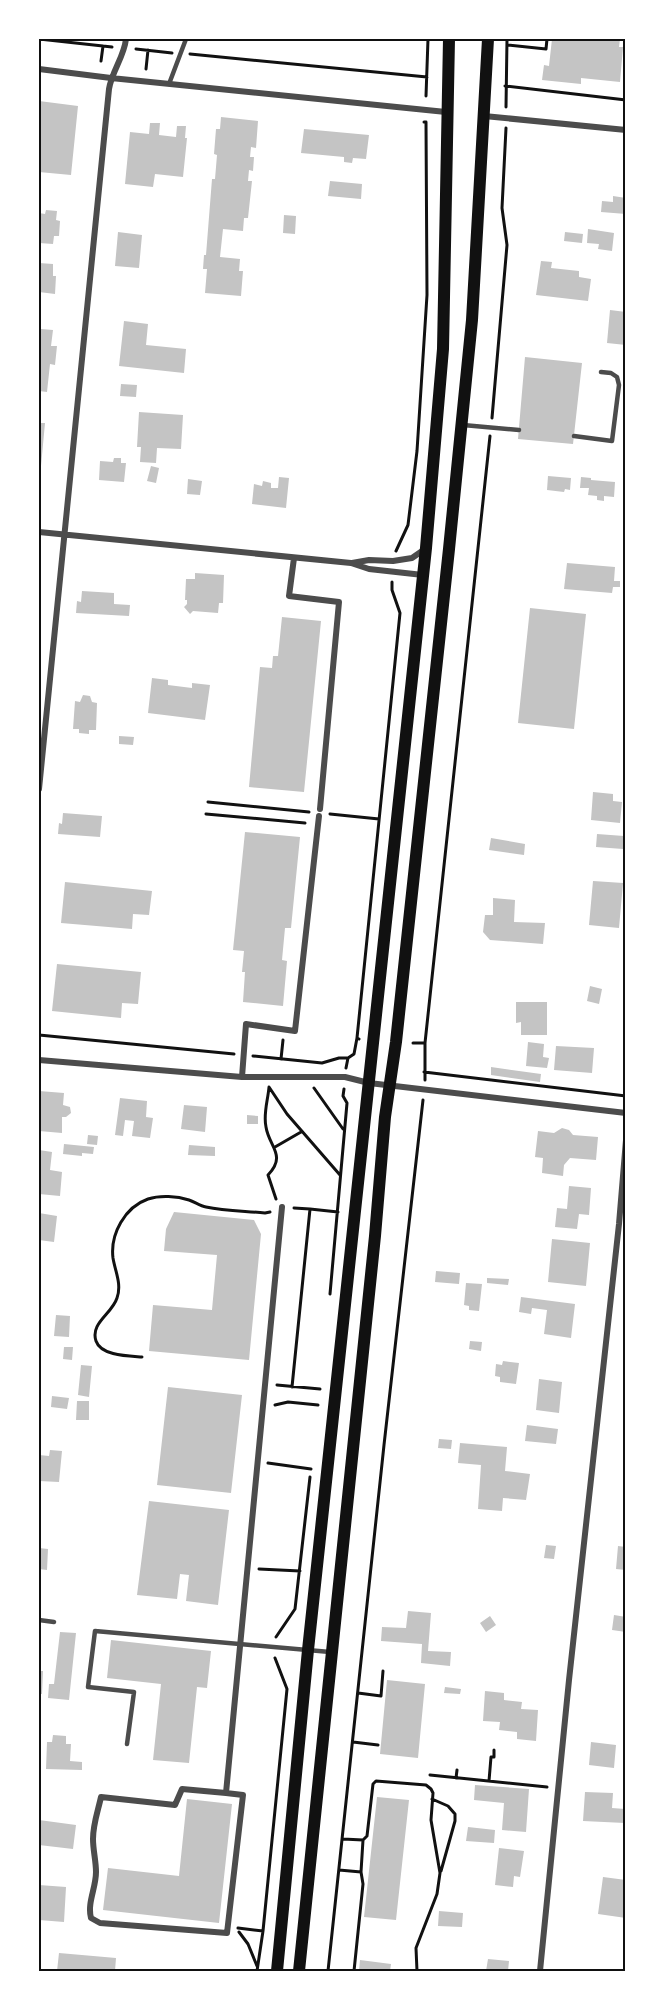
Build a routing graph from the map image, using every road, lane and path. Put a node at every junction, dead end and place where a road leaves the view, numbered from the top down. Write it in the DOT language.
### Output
graph roads {
  1 [pos="39,39"];
  2 [pos="126,39"];
  3 [pos="186,39"];
  4 [pos="428,39"];
  5 [pos="449,39"];
  6 [pos="488,39"];
  7 [pos="507,39"];
  8 [pos="547,39"];
  9 [pos="507,45"];
  10 [pos="103,46"];
  11 [pos="125,48"];
  12 [pos="148,50"];
  13 [pos="180,54"];
  14 [pos="101,61"];
  15 [pos="39,69"];
  16 [pos="146,69"];
  17 [pos="427,77"];
  18 [pos="111,78"];
  19 [pos="170,84"];
  20 [pos="426,96"];
  21 [pos="626,100"];
  22 [pos="446,112"];
  23 [pos="484,116"];
  24 [pos="426,122"];
  25 [pos="626,130"];
  26 [pos="506,138"];
  27 [pos="601,372"];
  28 [pos="461,425"];
  29 [pos="491,428"];
  30 [pos="519,430"];
  31 [pos="574,436"];
  32 [pos="39,532"];
  33 [pos="64,534"];
  34 [pos="426,548"];
  35 [pos="294,558"];
  36 [pos="394,558"];
  37 [pos="351,563"];
  38 [pos="423,574"];
  39 [pos="392,577"];
  40 [pos="39,789"];
  41 [pos="208,802"];
  42 [pos="318,813"];
  43 [pos="206,814"];
  44 [pos="379,819"];
  45 [pos="305,824"];
  46 [pos="284,1029"];
  47 [pos="39,1035"];
  48 [pos="357,1038"];
  49 [pos="367,1040"];
  50 [pos="413,1043"];
  51 [pos="425,1043"];
  52 [pos="244,1055"];
  53 [pos="348,1058"];
  54 [pos="281,1059"];
  55 [pos="39,1060"];
  56 [pos="424,1072"];
  57 [pos="242,1077"];
  58 [pos="345,1077"];
  59 [pos="425,1082"];
  60 [pos="369,1083"];
  61 [pos="389,1085"];
  62 [pos="314,1087"];
  63 [pos="626,1096"];
  64 [pos="423,1098"];
  65 [pos="626,1113"];
  66 [pos="344,1131"];
  67 [pos="301,1132"];
  68 [pos="626,1140"];
  69 [pos="275,1147"];
  70 [pos="340,1175"];
  71 [pos="281,1208"];
  72 [pos="310,1209"];
  73 [pos="338,1212"];
  74 [pos="329,1300"];
  75 [pos="142,1357"];
  76 [pos="321,1378"];
  77 [pos="264,1384"];
  78 [pos="292,1387"];
  79 [pos="320,1389"];
  80 [pos="262,1408"];
  81 [pos="257,1462"];
  82 [pos="248,1569"];
  83 [pos="300,1571"];
  84 [pos="39,1620"];
  85 [pos="54,1622"];
  86 [pos="276,1641"];
  87 [pos="241,1644"];
  88 [pos="308,1650"];
  89 [pos="331,1653"];
  90 [pos="274,1656"];
  91 [pos="383,1671"];
  92 [pos="358,1693"];
  93 [pos="353,1742"];
  94 [pos="127,1744"];
  95 [pos="378,1745"];
  96 [pos="494,1750"];
  97 [pos="457,1770"];
  98 [pos="430,1775"];
  99 [pos="456,1778"];
  100 [pos="489,1781"];
  101 [pos="558,1788"];
  102 [pos="226,1793"];
  103 [pos="432,1799"];
  104 [pos="343,1839"];
  105 [pos="363,1840"];
  106 [pos="339,1870"];
  107 [pos="361,1872"];
  108 [pos="441,1873"];
  109 [pos="263,1931"];
  110 [pos="257,1969"];
  111 [pos="278,1971"];
  112 [pos="299,1971"];
  113 [pos="328,1971"];
  114 [pos="354,1971"];
  115 [pos="417,1971"];
  116 [pos="540,1971"];
  1 -- 10 [label="path"];
  2 -- 11 [label="street"];
  3 -- 13 [label="lane"];
  4 -- 17 [label="path"];
  5 -- 22 [label="main road"];
  6 -- 23 [label="main road"];
  7 -- 9 [label="path"];
  8 -- 9 [label="path"];
  9 -- 21 [label="path"];
  10 -- 11 [label="path"];
  10 -- 14 [label="path"];
  11 -- 12 [label="path"];
  11 -- 18 [label="street"];
  12 -- 13 [label="path"];
  12 -- 16 [label="path"];
  13 -- 17 [label="path"];
  13 -- 19 [label="lane"];
  15 -- 18 [label="street"];
  17 -- 20 [label="path"];
  18 -- 19 [label="street"];
  18 -- 33 [label="street"];
  19 -- 22 [label="street"];
  22 -- 34 [label="main road"];
  23 -- 25 [label="street"];
  23 -- 28 [label="main road"];
  24 -- 36 [label="path"];
  26 -- 29 [label="path"];
  27 -- 31 [label="lane"];
  28 -- 29 [label="lane"];
  28 -- 61 [label="main road"];
  29 -- 30 [label="lane"];
  29 -- 51 [label="path"];
  32 -- 33 [label="street"];
  33 -- 35 [label="street"];
  33 -- 40 [label="street"];
  34 -- 37 [label="street"];
  34 -- 38 [label="main road"];
  35 -- 37 [label="street"];
  35 -- 42 [label="street"];
  37 -- 38 [label="street"];
  38 -- 60 [label="main road"];
  39 -- 44 [label="path"];
  41 -- 42 [label="path"];
  42 -- 44 [label="path"];
  42 -- 46 [label="street"];
  43 -- 45 [label="path"];
  44 -- 48 [label="path"];
  46 -- 52 [label="street"];
  46 -- 54 [label="path"];
  47 -- 52 [label="path"];
  48 -- 49 [label="path"];
  48 -- 53 [label="path"];
  50 -- 51 [label="path"];
  51 -- 56 [label="path"];
  52 -- 54 [label="path"];
  52 -- 57 [label="street"];
  53 -- 54 [label="path"];
  53 -- 58 [label="path"];
  55 -- 57 [label="street"];
  56 -- 59 [label="path"];
  56 -- 63 [label="path"];
  57 -- 58 [label="street"];
  58 -- 60 [label="street"];
  58 -- 66 [label="path"];
  60 -- 61 [label="street"];
  60 -- 88 [label="main road"];
  61 -- 65 [label="street"];
  61 -- 89 [label="main road"];
  62 -- 66 [label="path"];
  64 -- 92 [label="path"];
  66 -- 70 [label="path"];
  67 -- 69 [label="path"];
  67 -- 69 [label="path"];
  67 -- 70 [label="path"];
  68 -- 101 [label="street"];
  69 -- 71 [label="path"];
  70 -- 73 [label="path"];
  71 -- 72 [label="path"];
  71 -- 75 [label="path"];
  71 -- 77 [label="street"];
  72 -- 73 [label="path"];
  72 -- 78 [label="path"];
  73 -- 74 [label="path"];
  76 -- 79 [label="path"];
  77 -- 78 [label="path"];
  77 -- 80 [label="street"];
  78 -- 79 [label="path"];
  79 -- 80 [label="path"];
  80 -- 81 [label="street"];
  81 -- 82 [label="street"];
  81 -- 83 [label="path"];
  82 -- 83 [label="path"];
  82 -- 87 [label="street"];
  83 -- 86 [label="path"];
  84 -- 85 [label="lane"];
  87 -- 88 [label="lane"];
  87 -- 94 [label="lane"];
  87 -- 102 [label="street"];
  88 -- 89 [label="lane"];
  88 -- 111 [label="main road"];
  89 -- 112 [label="main road"];
  90 -- 109 [label="path"];
  91 -- 92 [label="path"];
  92 -- 93 [label="path"];
  93 -- 95 [label="path"];
  93 -- 104 [label="path"];
  96 -- 100 [label="path"];
  97 -- 99 [label="path"];
  98 -- 99 [label="path"];
  99 -- 100 [label="path"];
  100 -- 101 [label="path"];
  101 -- 116 [label="street"];
  102 -- 102 [label="street"];
  103 -- 105 [label="path"];
  103 -- 108 [label="path"];
  103 -- 108 [label="path"];
  104 -- 105 [label="path"];
  104 -- 106 [label="path"];
  105 -- 107 [label="path"];
  106 -- 107 [label="path"];
  106 -- 113 [label="path"];
  107 -- 114 [label="path"];
  108 -- 115 [label="path"];
  109 -- 110 [label="path"];
  109 -- 110 [label="path"];
}
